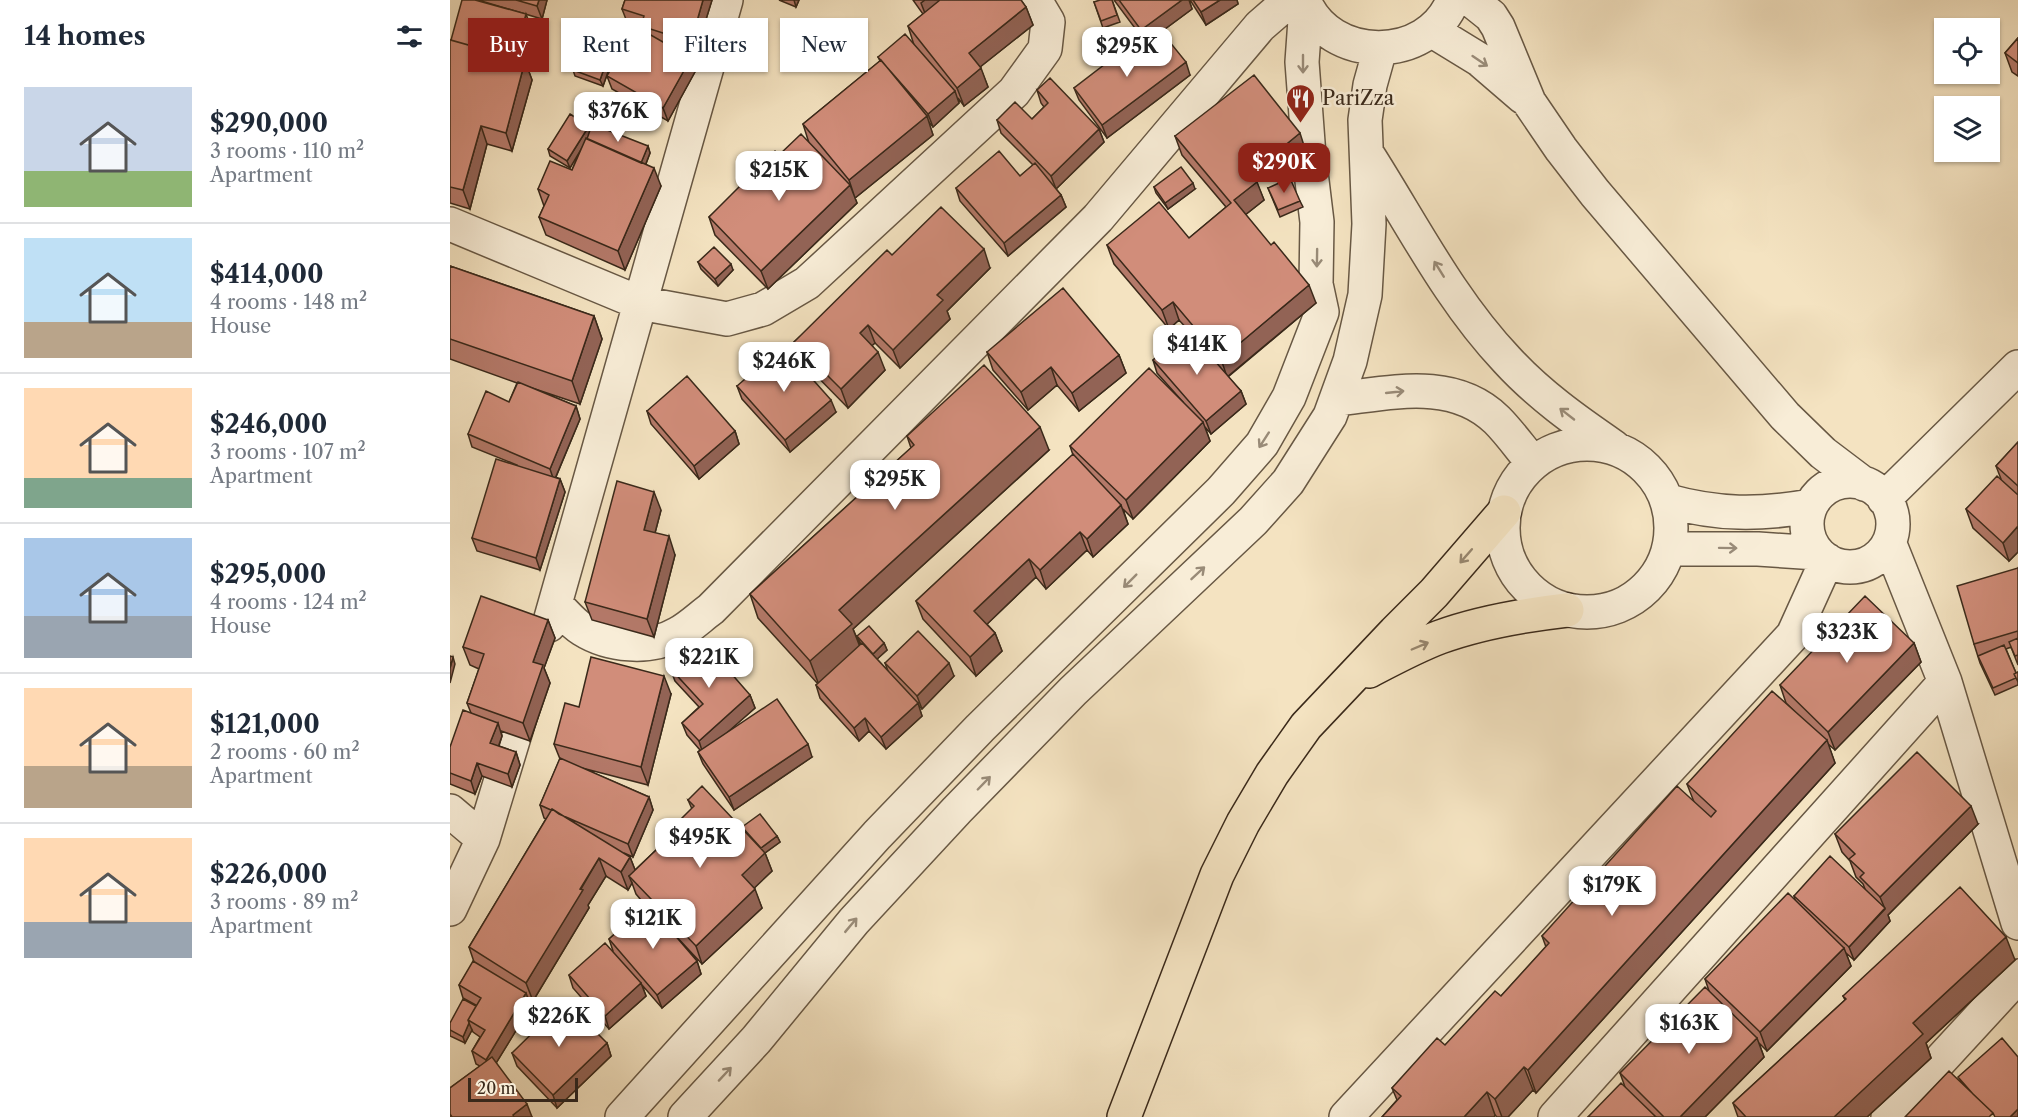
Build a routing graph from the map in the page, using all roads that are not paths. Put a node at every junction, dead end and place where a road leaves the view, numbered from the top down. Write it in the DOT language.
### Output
graph roads {
  1 [pos="726,0"];
  2 [pos="1035,0"];
  3 [pos="1453,0"];
  4 [pos="1471,0"];
  5 [pos="1300,2"];
  6 [pos="1431,30"];
  7 [pos="1380,49"];
  8 [pos="1529,102"];
  9 [pos="1367,152"];
  10 [pos="450,224"];
  11 [pos="640,303"];
  12 [pos="2018,367"];
  13 [pos="1337,399"];
  14 [pos="1785,416"];
  15 [pos="1615,448"];
  16 [pos="1533,463"];
  17 [pos="1874,492"];
  18 [pos="1668,501"];
  19 [pos="1814,501"];
  20 [pos="1504,512"];
  21 [pos="1889,542"];
  22 [pos="1669,549"];
  23 [pos="1822,556"];
  24 [pos="555,604"];
  25 [pos="1567,610"];
  26 [pos="1348,681"];
  27 [pos="1945,682"];
  28 [pos="450,812"];
  29 [pos="483,839"];
  30 [pos="450,909"];
  31 [pos="2018,923"];
  32 [pos="2018,976"];
  33 [pos="622,1117"];
  34 [pos="685,1117"];
  35 [pos="1124,1117"];
  36 [pos="1346,1117"];
  37 [pos="1555,1117"];
  38 [pos="1888,1117"];
  1 -- 11 [label="street"];
  2 -- 11 [label="street"];
  3 -- 6 [label="street"];
  4 -- 8 [label="street"];
  5 -- 7 [label="street"];
  5 -- 24 [label="street"];
  5 -- 33 [label="street, one-way"];
  6 -- 7 [label="street"];
  6 -- 8 [label="street, one-way"];
  7 -- 9 [label="street"];
  8 -- 14 [label="street"];
  9 -- 13 [label="street"];
  15 -- 9 [label="street, one-way"];
  10 -- 11 [label="street"];
  11 -- 24 [label="street"];
  12 -- 17 [label="street"];
  13 -- 16 [label="street, one-way"];
  34 -- 13 [label="street, one-way"];
  14 -- 17 [label="street"];
  14 -- 19 [label="street"];
  15 -- 16 [label="street"];
  15 -- 18 [label="street"];
  16 -- 20 [label="street"];
  17 -- 19 [label="street"];
  17 -- 21 [label="street"];
  18 -- 19 [label="street"];
  18 -- 22 [label="street"];
  19 -- 23 [label="street"];
  20 -- 25 [label="street"];
  20 -- 26 [label="highway, one-way"];
  21 -- 23 [label="street"];
  21 -- 27 [label="street"];
  22 -- 23 [label="street, one-way"];
  22 -- 25 [label="street"];
  23 -- 36 [label="street"];
  24 -- 29 [label="street"];
  26 -- 25 [label="highway, one-way"];
  26 -- 35 [label="highway"];
  27 -- 31 [label="street"];
  27 -- 37 [label="street"];
  28 -- 29 [label="street"];
  29 -- 30 [label="street"];
  32 -- 38 [label="street"];
}
